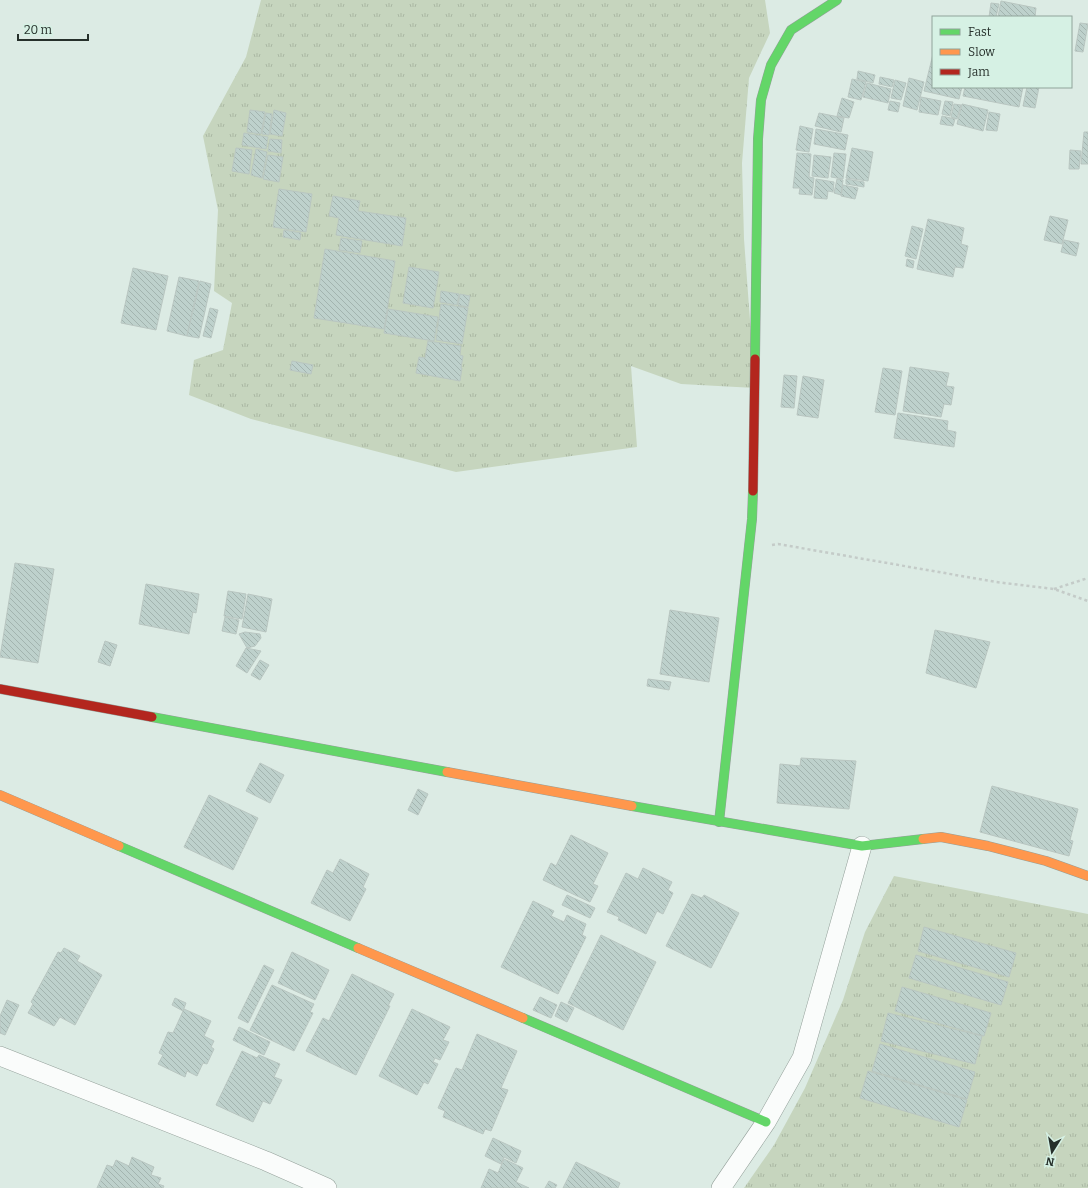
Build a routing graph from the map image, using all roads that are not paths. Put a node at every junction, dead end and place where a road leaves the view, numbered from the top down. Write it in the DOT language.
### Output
graph roads {
  1 [pos="837,0"];
  2 [pos="1,692"];
  3 [pos="0,795"];
  4 [pos="719,822"];
  5 [pos="862,846"];
  6 [pos="1088,876"];
  7 [pos="0,1056"];
  8 [pos="766,1122"];
  9 [pos="327,1188"];
  10 [pos="721,1188"];
  1 -- 4 [label="street"];
  2 -- 4 [label="street"];
  3 -- 8 [label="street"];
  4 -- 5 [label="street"];
  5 -- 6 [label="street"];
  5 -- 8 [label="street"];
  7 -- 9 [label="street"];
  8 -- 10 [label="street"];
}
